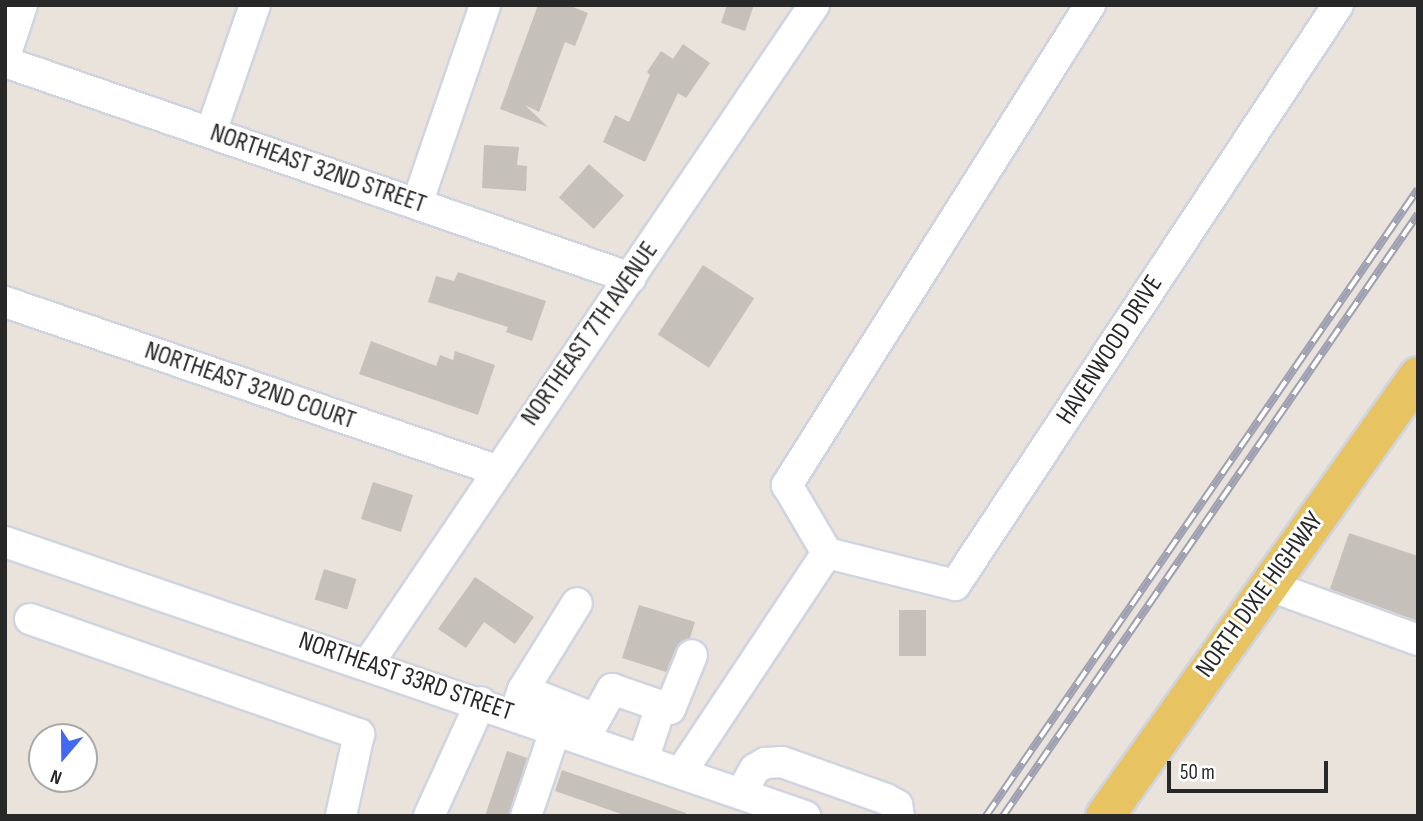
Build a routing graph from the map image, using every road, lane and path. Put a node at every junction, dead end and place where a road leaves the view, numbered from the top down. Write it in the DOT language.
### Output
graph roads {
  1 [pos="22,5"];
  2 [pos="255,5"];
  3 [pos="485,5"];
  4 [pos="814,5"];
  5 [pos="1090,5"];
  6 [pos="1338,5"];
  7 [pos="5,56"];
  8 [pos="5,61"];
  9 [pos="212,132"];
  10 [pos="417,204"];
  11 [pos="631,278"];
  12 [pos="5,302"];
  13 [pos="1418,376"];
  14 [pos="496,470"];
  15 [pos="5,542"];
  16 [pos="827,553"];
  17 [pos="1270,586"];
  18 [pos="577,603"];
  19 [pos="30,618"];
  20 [pos="1418,640"];
  21 [pos="692,655"];
  22 [pos="368,664"];
  23 [pos="481,702"];
  24 [pos="519,702"];
  25 [pos="661,706"];
  26 [pos="556,728"];
  27 [pos="589,728"];
  28 [pos="644,757"];
  29 [pos="682,771"];
  30 [pos="742,792"];
  31 [pos="766,810"];
  32 [pos="341,816"];
  33 [pos="429,816"];
  34 [pos="526,816"];
  35 [pos="805,816"];
  36 [pos="900,816"];
  37 [pos="1105,816"];
  1 -- 7 [label="street"];
  2 -- 9 [label="street"];
  3 -- 10 [label="street"];
  4 -- 11 [label="street, NORTHEAST 7TH AVENUE"];
  5 -- 16 [label="street"];
  6 -- 16 [label="street, HAVENWOOD DRIVE"];
  8 -- 9 [label="street, NORTHEAST 32ND STREET"];
  9 -- 10 [label="street, NORTHEAST 32ND STREET"];
  10 -- 11 [label="street, NORTHEAST 32ND STREET"];
  11 -- 14 [label="street, NORTHEAST 7TH AVENUE"];
  12 -- 14 [label="street, NORTHEAST 32ND COURT"];
  13 -- 17 [label="main road, NORTH DIXIE HIGHWAY"];
  14 -- 22 [label="street, NORTHEAST 7TH AVENUE"];
  15 -- 22 [label="street, NORTHEAST 33RD STREET"];
  16 -- 29 [label="street"];
  17 -- 20 [label="street"];
  17 -- 37 [label="main road, NORTH DIXIE HIGHWAY"];
  18 -- 24 [label="street"];
  19 -- 32 [label="street"];
  21 -- 25 [label="street"];
  22 -- 23 [label="street, NORTHEAST 33RD STREET"];
  23 -- 24 [label="street, NORTHEAST 33RD STREET"];
  23 -- 33 [label="street"];
  24 -- 26 [label="street, NORTHEAST 33RD STREET"];
  24 -- 27 [label="street"];
  25 -- 27 [label="street"];
  25 -- 28 [label="street"];
  26 -- 27 [label="street, NORTHEAST 33RD STREET"];
  26 -- 34 [label="street"];
  27 -- 28 [label="street, NORTHEAST 33RD STREET"];
  28 -- 29 [label="street, NORTHEAST 33RD STREET"];
  29 -- 30 [label="street, NORTHEAST 33RD STREET"];
  30 -- 31 [label="street, NORTHEAST 33RD STREET"];
  30 -- 36 [label="street"];
  31 -- 35 [label="street, NORTHEAST 33RD STREET"];
}
